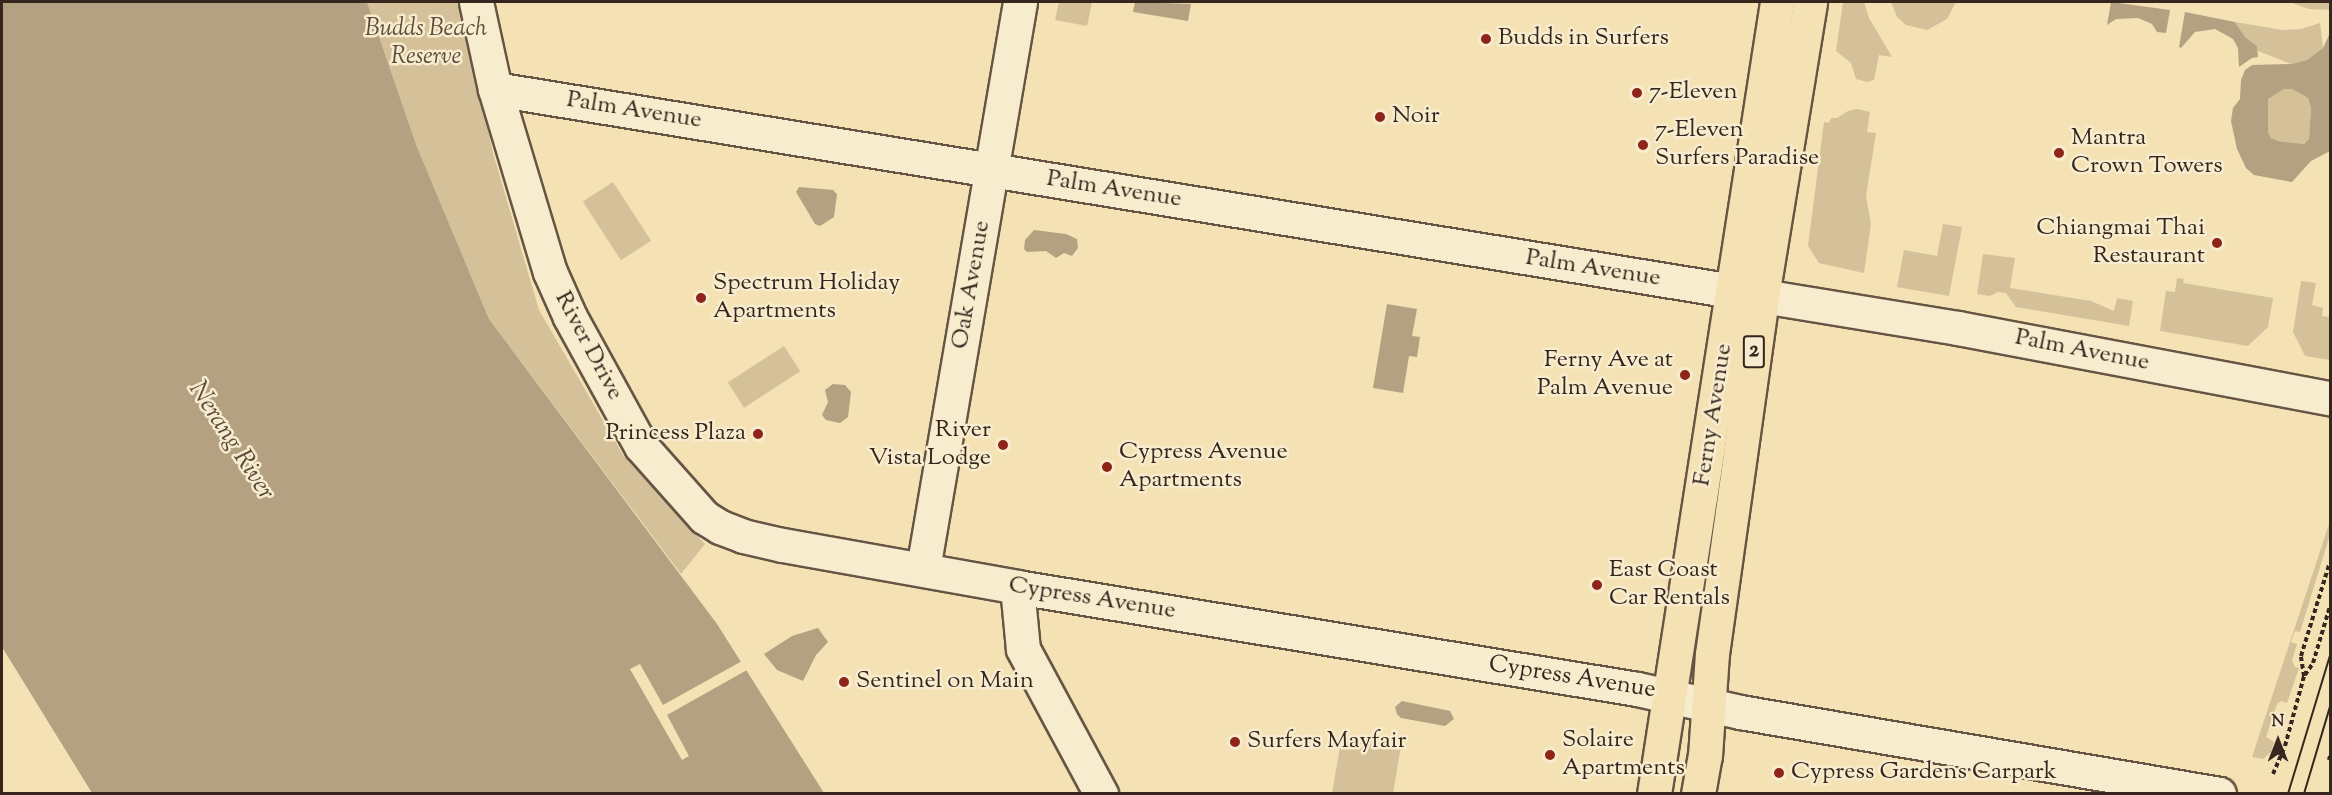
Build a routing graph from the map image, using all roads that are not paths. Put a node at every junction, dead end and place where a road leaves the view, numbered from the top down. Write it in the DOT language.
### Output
graph roads {
  1 [pos="476,2"];
  2 [pos="1020,2"];
  3 [pos="1777,2"];
  4 [pos="1810,2"];
  5 [pos="495,88"];
  6 [pos="991,170"];
  7 [pos="1748,293"];
  8 [pos="2331,398"];
  9 [pos="923,569"];
  10 [pos="1017,587"];
  11 [pos="1670,695"];
  12 [pos="1710,704"];
  13 [pos="1101,794"];
  14 [pos="1654,794"];
  15 [pos="1698,794"];
  16 [pos="2219,794"];
  1 -- 5 [label="street, River Drive"];
  2 -- 6 [label="street, Oak Avenue"];
  3 -- 7 [label="highway, Ferny Avenue / 2"];
  4 -- 7 [label="highway, Ferny Avenue / 2"];
  5 -- 6 [label="street, Palm Avenue"];
  5 -- 9 [label="street, River Drive"];
  6 -- 7 [label="street, Palm Avenue"];
  6 -- 9 [label="street, Oak Avenue"];
  7 -- 8 [label="street, Palm Avenue"];
  7 -- 11 [label="highway, Ferny Avenue / 2"];
  7 -- 12 [label="highway, Ferny Avenue / 2"];
  9 -- 10 [label="street, Cypress Avenue"];
  10 -- 11 [label="street, Cypress Avenue"];
  10 -- 13 [label="street"];
  11 -- 12 [label="street, Cypress Avenue"];
  11 -- 14 [label="highway, Ferny Avenue / 2"];
  12 -- 15 [label="highway, Ferny Avenue / 2"];
  12 -- 16 [label="street, Cypress Avenue"];
}
